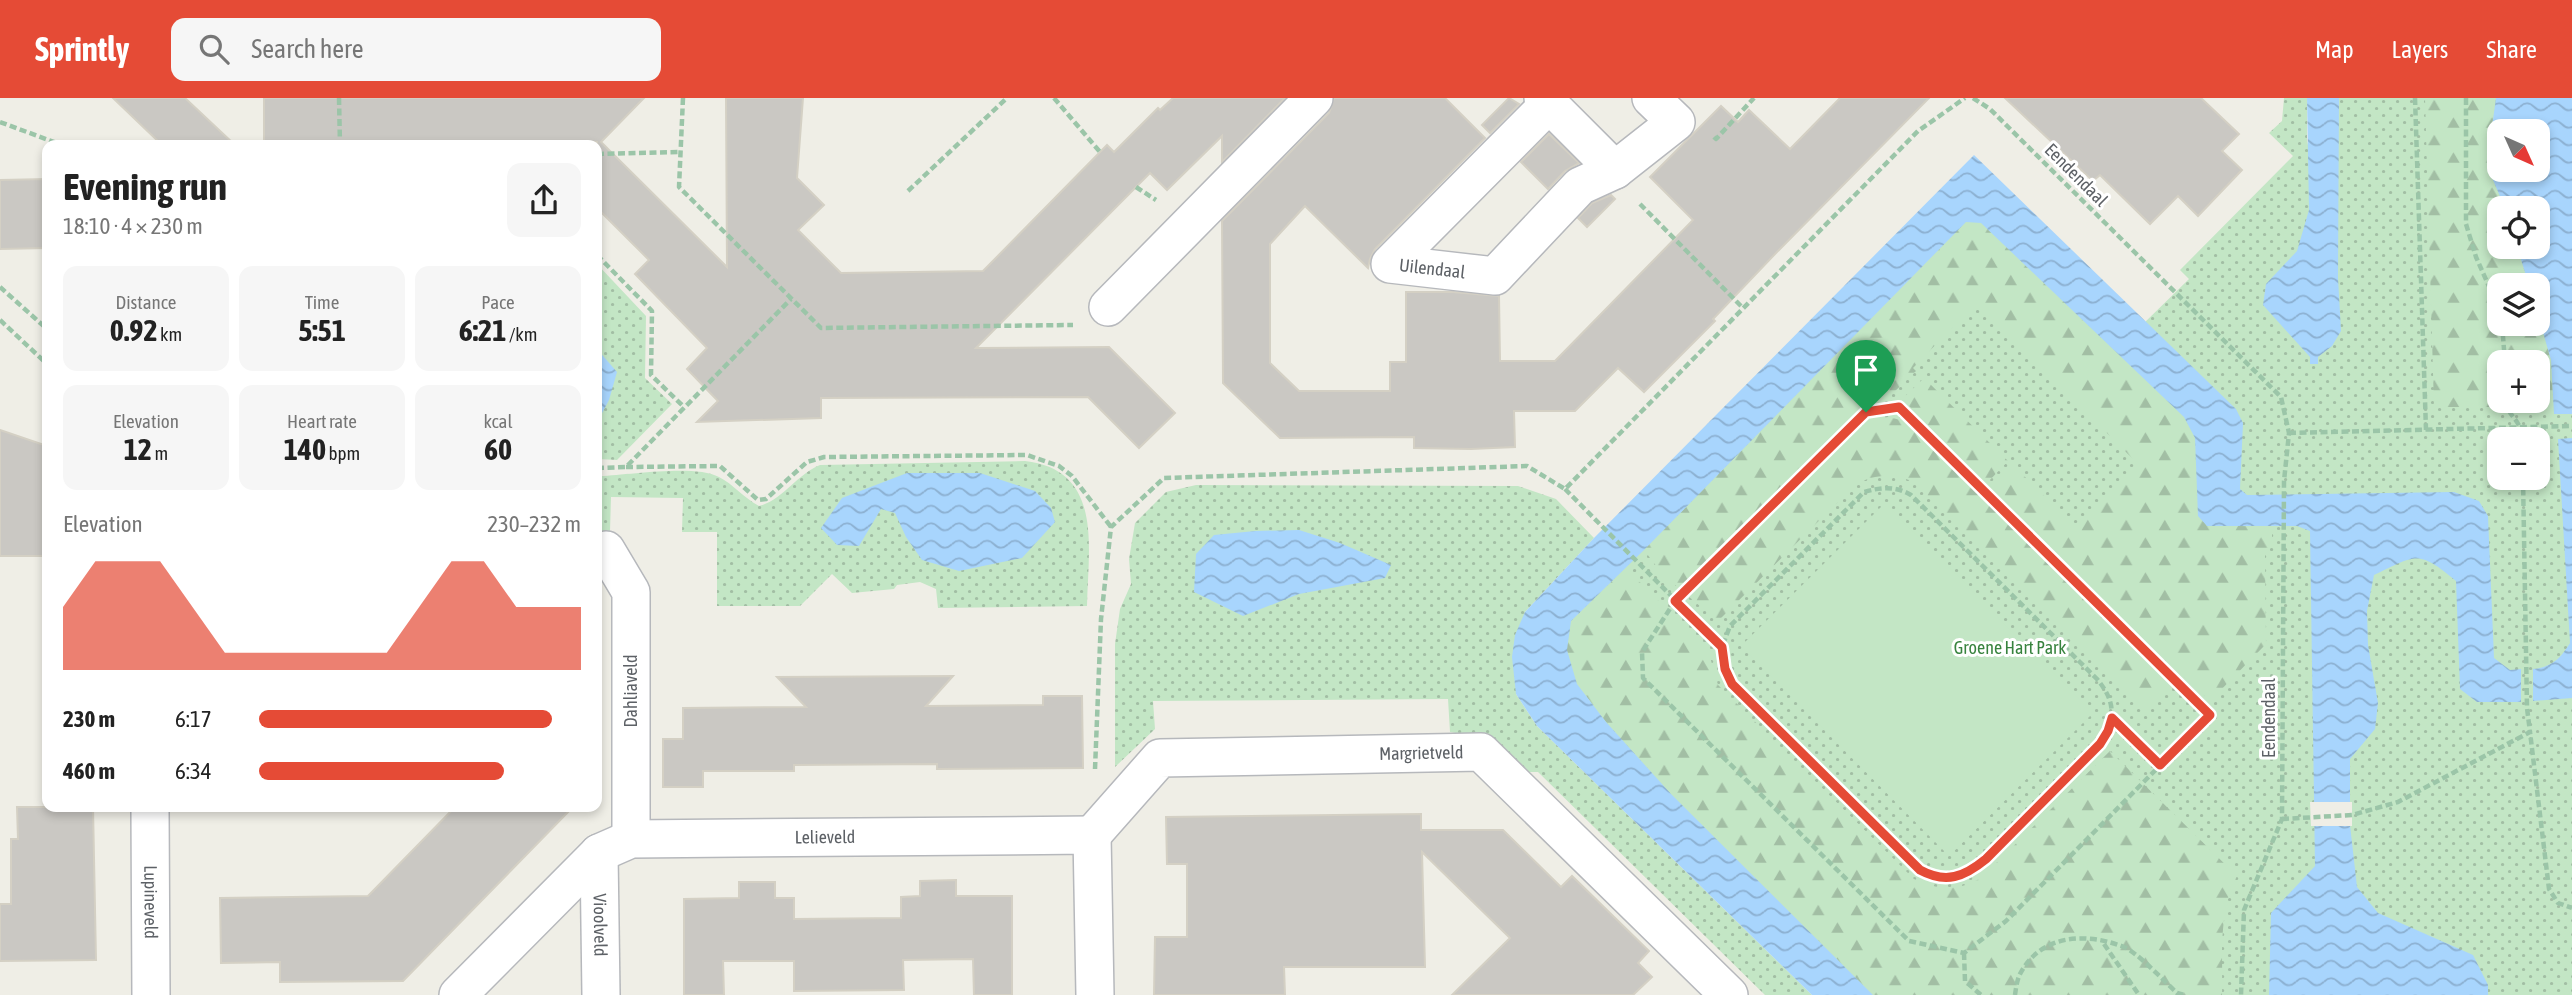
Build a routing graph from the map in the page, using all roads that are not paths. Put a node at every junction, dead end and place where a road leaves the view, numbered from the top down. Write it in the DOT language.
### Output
graph roads {
  1 [pos="1314,98"];
  2 [pos="1651,98"];
  3 [pos="1546,101"];
  4 [pos="1615,170"];
  5 [pos="1108,307"];
  6 [pos="606,550"];
  7 [pos="150,812"];
  8 [pos="1092,835"];
  9 [pos="615,846"];
  10 [pos="151,995"];
  11 [pos="458,995"];
  12 [pos="601,995"];
  13 [pos="1095,995"];
  14 [pos="1729,995"];
  1 -- 5 [label="street"];
  2 -- 4 [label="street, Uilendaal"];
  3 -- 4 [label="street, Uilendaal"];
  3 -- 4 [label="street, Uilendaal"];
  6 -- 9 [label="street, Dahliaveld"];
  7 -- 10 [label="street, Lupineveld"];
  8 -- 9 [label="street, Lelieveld"];
  8 -- 13 [label="street"];
  8 -- 14 [label="street, Margrietveld"];
  9 -- 11 [label="street"];
  9 -- 12 [label="street, Vioolveld"];
}
